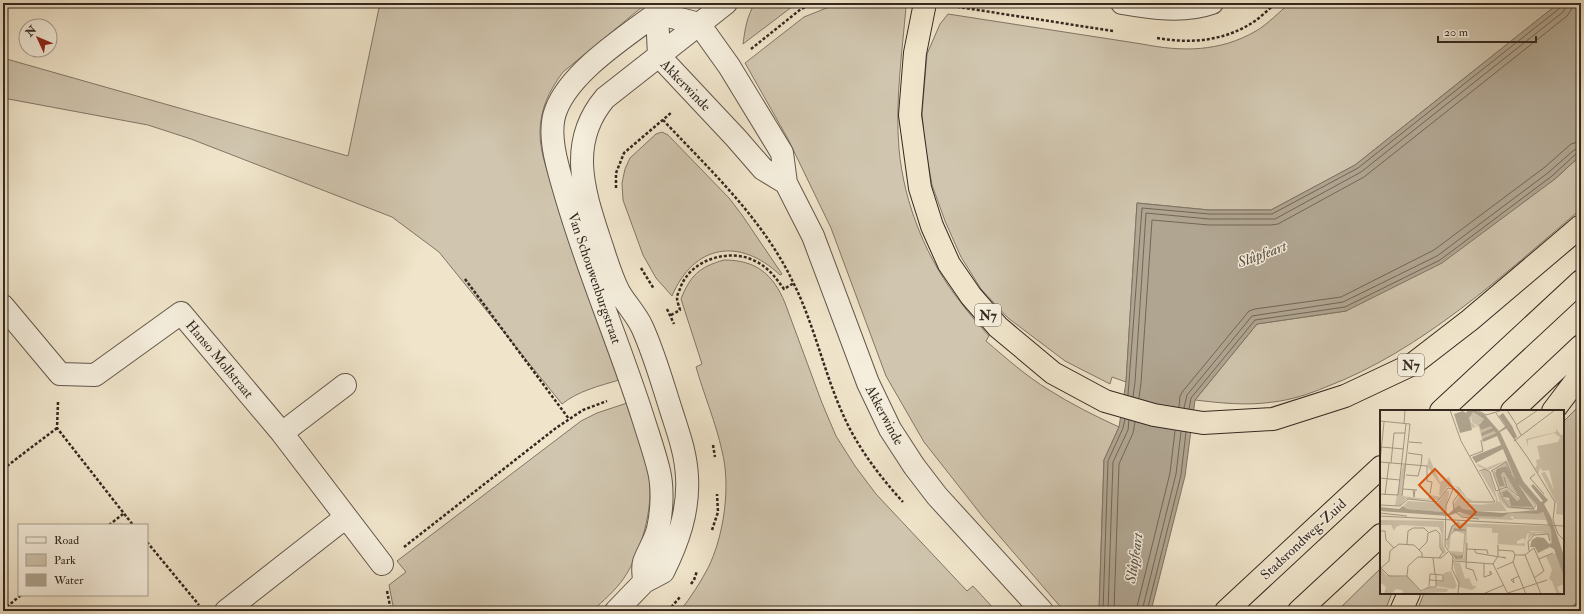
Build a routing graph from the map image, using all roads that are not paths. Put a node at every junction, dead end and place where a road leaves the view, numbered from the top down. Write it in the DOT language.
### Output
graph roads {
  1 [pos="726,3"];
  2 [pos="925,3"];
  3 [pos="1122,3"];
  4 [pos="1212,3"];
  5 [pos="664,8"];
  6 [pos="699,24"];
  7 [pos="659,56"];
  8 [pos="786,183"];
  9 [pos="1581,226"];
  10 [pos="1581,281"];
  11 [pos="3,306"];
  12 [pos="1581,346"];
  13 [pos="1581,374"];
  14 [pos="345,385"];
  15 [pos="1442,410"];
  16 [pos="1513,410"];
  17 [pos="1554,410"];
  18 [pos="282,433"];
  19 [pos="1380,468"];
  20 [pos="346,517"];
  21 [pos="1380,536"];
  22 [pos="382,564"];
  23 [pos="644,582"];
  24 [pos="1409,594"];
  25 [pos="226,611"];
  26 [pos="616,611"];
  27 [pos="1042,611"];
  28 [pos="1226,611"];
  29 [pos="1300,611"];
  30 [pos="1401,611"];
  1 -- 6 [label="street, Van Schouwenburgstraat"];
  2 -- 9 [label="highway, N7"];
  3 -- 4 [label="street"];
  5 -- 6 [label="street"];
  5 -- 7 [label="street, Akkerwinde"];
  5 -- 23 [label="street, Van Schouwenburgstraat"];
  6 -- 7 [label="street, Van Schouwenburgstraat"];
  6 -- 8 [label="street, Akkerwinde"];
  7 -- 8 [label="street, Akkerwinde"];
  7 -- 23 [label="street, Van Schouwenburgstraat"];
  8 -- 27 [label="street, Akkerwinde"];
  10 -- 15 [label="highway"];
  11 -- 18 [label="street, Hanso Mollstraat"];
  12 -- 16 [label="highway"];
  13 -- 17 [label="highway"];
  14 -- 18 [label="street"];
  18 -- 20 [label="street, Hanso Mollstraat"];
  19 -- 28 [label="highway, Stadsrondweg-Zuid"];
  20 -- 22 [label="street, Hanso Mollstraat"];
  20 -- 25 [label="street"];
  21 -- 29 [label="highway"];
  23 -- 26 [label="street, Van Schouwenburgstraat"];
  24 -- 30 [label="highway"];
}
